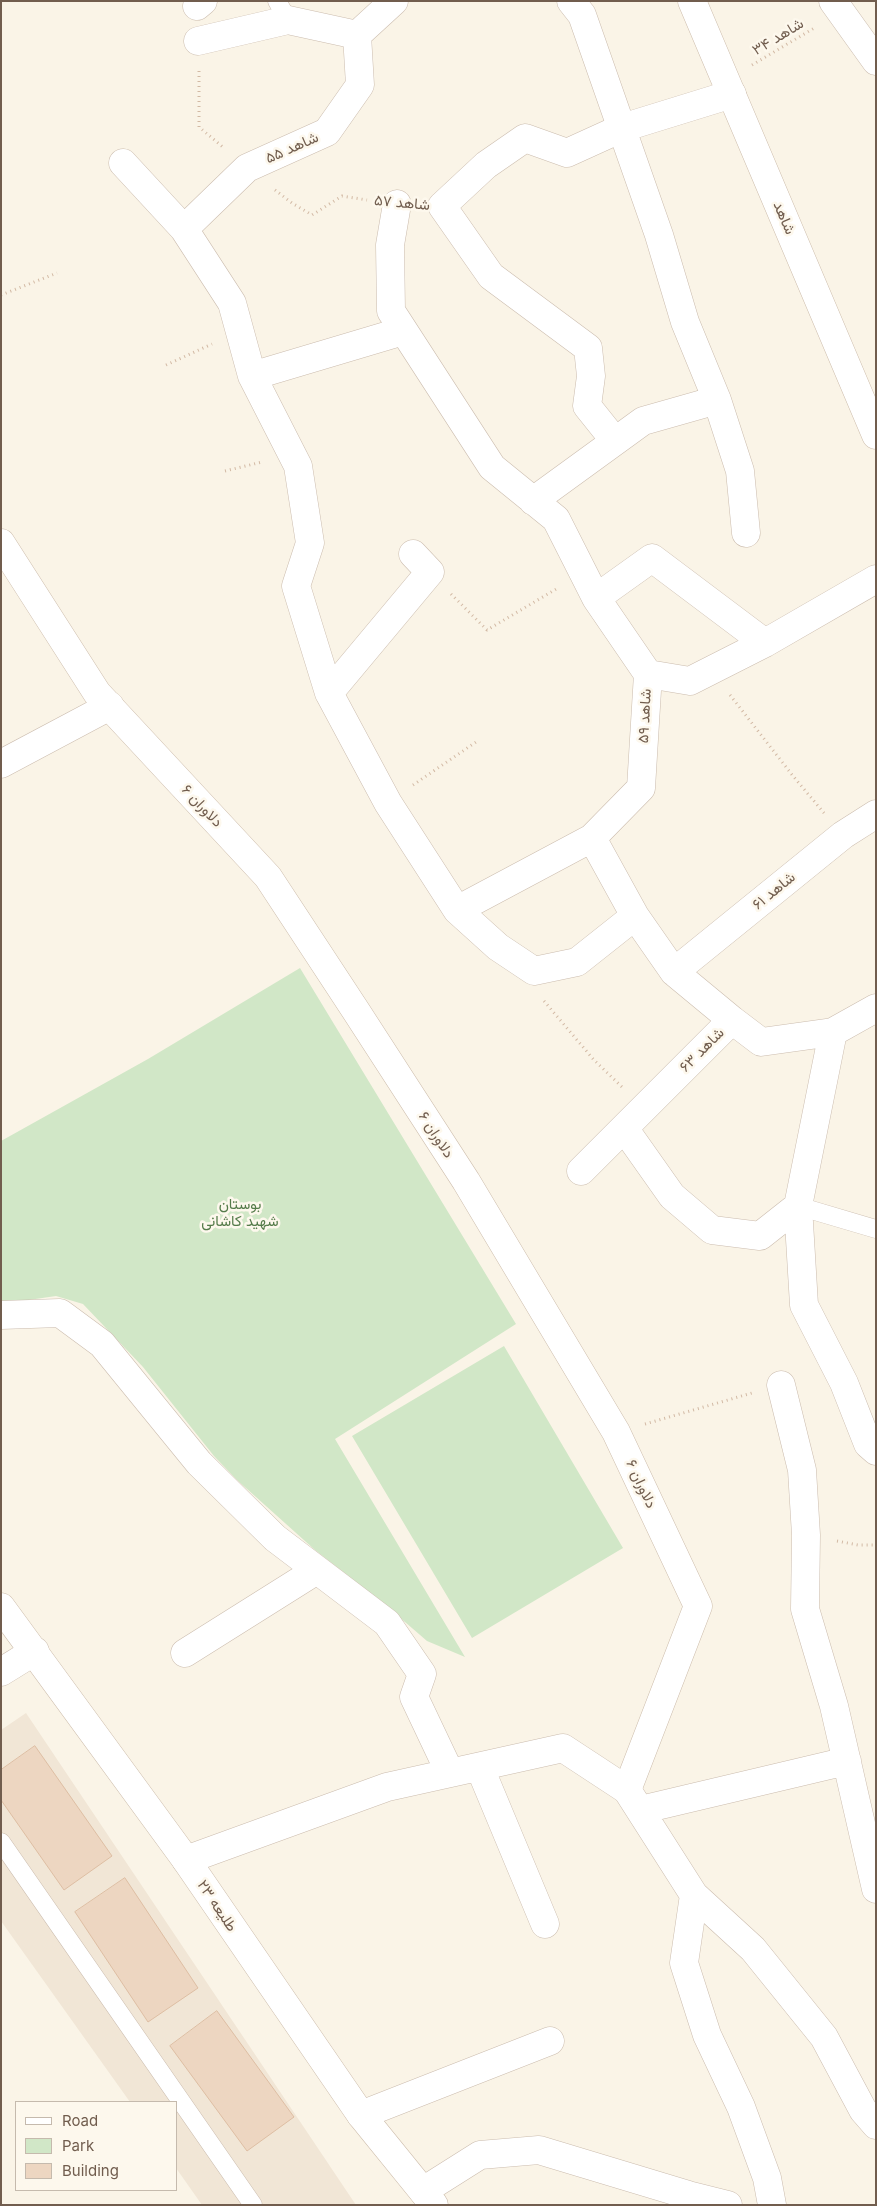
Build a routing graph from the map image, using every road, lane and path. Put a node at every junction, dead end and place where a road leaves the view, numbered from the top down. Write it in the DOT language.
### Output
graph roads {
  1 [pos="394,1"];
  2 [pos="571,1"];
  3 [pos="692,1"];
  4 [pos="837,7"];
  5 [pos="283,11"];
  6 [pos="357,36"];
  7 [pos="198,41"];
  8 [pos="876,62"];
  9 [pos="729,87"];
  10 [pos="622,128"];
  11 [pos="123,162"];
  12 [pos="247,168"];
  13 [pos="397,204"];
  14 [pos="184,229"];
  15 [pos="57,272"];
  16 [pos="1,295"];
  17 [pos="240,331"];
  18 [pos="403,331"];
  19 [pos="166,365"];
  20 [pos="252,376"];
  21 [pos="717,400"];
  22 [pos="876,434"];
  23 [pos="615,441"];
  24 [pos="292,454"];
  25 [pos="225,471"];
  26 [pos="533,501"];
  27 [pos="746,533"];
  28 [pos="1,543"];
  29 [pos="421,563"];
  30 [pos="583,572"];
  31 [pos="876,579"];
  32 [pos="596,598"];
  33 [pos="764,642"];
  34 [pos="711,671"];
  35 [pos="648,674"];
  36 [pos="329,693"];
  37 [pos="110,706"];
  38 [pos="479,740"];
  39 [pos="1,764"];
  40 [pos="388,803"];
  41 [pos="876,814"];
  42 [pos="843,835"];
  43 [pos="592,838"];
  44 [pos="457,910"];
  45 [pos="635,916"];
  46 [pos="534,971"];
  47 [pos="674,972"];
  48 [pos="876,1008"];
  49 [pos="732,1020"];
  50 [pos="833,1032"];
  51 [pos="644,1108"];
  52 [pos="624,1128"];
  53 [pos="581,1171"];
  54 [pos="798,1206"];
  55 [pos="876,1229"];
  56 [pos="1,1315"];
  57 [pos="781,1384"];
  58 [pos="616,1432"];
  59 [pos="876,1451"];
  60 [pos="806,1535"];
  61 [pos="876,1545"];
  62 [pos="317,1570"];
  63 [pos="1,1606"];
  64 [pos="34,1651"];
  65 [pos="185,1653"];
  66 [pos="1,1672"];
  67 [pos="847,1761"];
  68 [pos="480,1768"];
  69 [pos="450,1773"];
  70 [pos="634,1800"];
  71 [pos="1,1842"];
  72 [pos="186,1860"];
  73 [pos="876,1890"];
  74 [pos="694,1895"];
  75 [pos="544,1924"];
  76 [pos="550,2041"];
  77 [pos="361,2115"];
  78 [pos="876,2125"];
  79 [pos="429,2198"];
  80 [pos="253,2205"];
  81 [pos="728,2205"];
  82 [pos="772,2205"];
  1 -- 6 [label="street"];
  2 -- 10 [label="street"];
  3 -- 9 [label="street, شاهد"];
  4 -- 8 [label="street"];
  4 -- 9 [label="path, شاهد ۳۴"];
  5 -- 6 [label="street"];
  5 -- 7 [label="street"];
  6 -- 12 [label="street, شاهد ۵۵"];
  7 -- 12 [label="path, شاهد ۵۷"];
  9 -- 10 [label="street, شاهد ۵۷"];
  9 -- 22 [label="street, شاهد"];
  10 -- 21 [label="street"];
  10 -- 23 [label="street, شاهد ۵۷"];
  11 -- 14 [label="street"];
  12 -- 13 [label="path, شاهد ۵۷"];
  12 -- 14 [label="street, شاهد ۵۵"];
  13 -- 18 [label="street"];
  14 -- 17 [label="street"];
  15 -- 16 [label="path"];
  17 -- 19 [label="path"];
  17 -- 20 [label="street"];
  18 -- 20 [label="street"];
  18 -- 26 [label="street"];
  20 -- 24 [label="street"];
  21 -- 23 [label="street"];
  21 -- 27 [label="street"];
  23 -- 26 [label="street"];
  24 -- 25 [label="path"];
  24 -- 36 [label="street"];
  26 -- 30 [label="street"];
  28 -- 37 [label="street, دلاوران ۶"];
  29 -- 30 [label="path"];
  29 -- 36 [label="street"];
  30 -- 32 [label="street"];
  31 -- 33 [label="street, شاهد ۵۹"];
  32 -- 33 [label="street"];
  32 -- 35 [label="street"];
  33 -- 34 [label="street, شاهد ۵۹"];
  34 -- 35 [label="street, شاهد ۵۹"];
  34 -- 42 [label="path"];
  35 -- 43 [label="street, شاهد ۵۹"];
  36 -- 40 [label="street"];
  37 -- 39 [label="street"];
  37 -- 58 [label="street, دلاوران ۶"];
  38 -- 40 [label="path"];
  40 -- 44 [label="street"];
  41 -- 42 [label="street, شاهد ۶۱"];
  42 -- 47 [label="street, شاهد ۶۱"];
  43 -- 44 [label="street, شاهد ۵۹"];
  43 -- 45 [label="street"];
  44 -- 46 [label="street"];
  45 -- 46 [label="street"];
  45 -- 47 [label="street"];
  46 -- 51 [label="path"];
  47 -- 49 [label="street"];
  48 -- 50 [label="street, شاهد ۶۳"];
  49 -- 50 [label="street, شاهد ۶۳"];
  49 -- 51 [label="street, شاهد ۶۳"];
  50 -- 54 [label="street"];
  51 -- 52 [label="street, شاهد ۶۳"];
  52 -- 53 [label="street, شاهد ۶۳"];
  52 -- 54 [label="street"];
  54 -- 55 [label="lane"];
  54 -- 59 [label="street"];
  56 -- 62 [label="street"];
  57 -- 58 [label="path"];
  57 -- 60 [label="street"];
  58 -- 70 [label="street, دلاوران ۶"];
  60 -- 61 [label="path"];
  60 -- 67 [label="street"];
  62 -- 65 [label="street"];
  62 -- 69 [label="street"];
  63 -- 64 [label="street, طلیعه ۲۳"];
  64 -- 66 [label="street"];
  64 -- 72 [label="street, طلیعه ۲۳"];
  67 -- 70 [label="street"];
  67 -- 73 [label="street"];
  68 -- 69 [label="street"];
  68 -- 70 [label="street"];
  68 -- 75 [label="street"];
  69 -- 72 [label="street"];
  70 -- 74 [label="street"];
  71 -- 80 [label="lane"];
  72 -- 77 [label="street, طلیعه ۲۳"];
  74 -- 78 [label="street"];
  74 -- 82 [label="street"];
  76 -- 77 [label="street"];
  77 -- 79 [label="street, طلیعه ۲۳"];
  79 -- 81 [label="street"];
}
